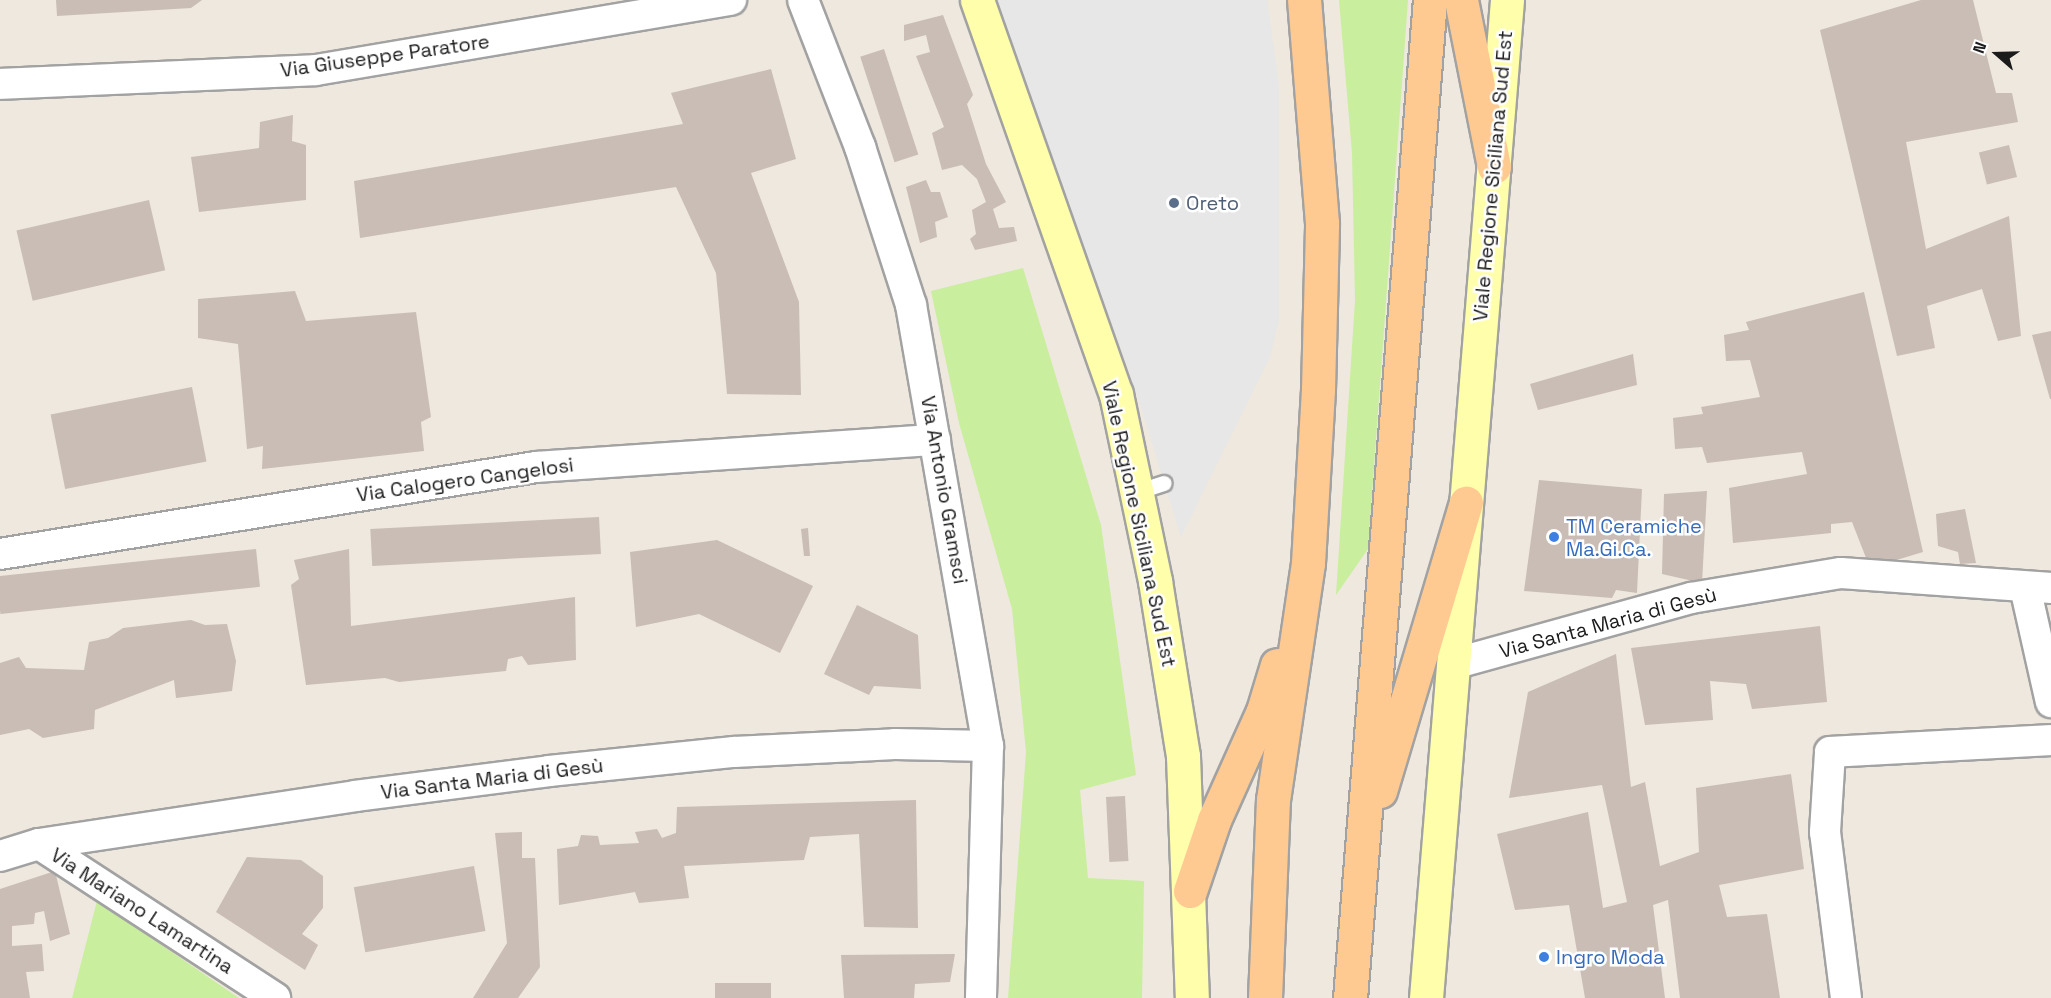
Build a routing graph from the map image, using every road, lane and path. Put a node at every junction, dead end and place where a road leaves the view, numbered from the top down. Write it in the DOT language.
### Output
graph roads {
  1 [pos="731,0"];
  2 [pos="803,0"];
  3 [pos="977,0"];
  4 [pos="1304,0"];
  5 [pos="1430,0"];
  6 [pos="1461,0"];
  7 [pos="1507,0"];
  8 [pos="642,8"];
  9 [pos="0,84"];
  10 [pos="1494,167"];
  11 [pos="935,440"];
  12 [pos="1466,503"];
  13 [pos="0,554"];
  14 [pos="1308,563"];
  15 [pos="2038,587"];
  16 [pos="1453,664"];
  17 [pos="2051,702"];
  18 [pos="2051,740"];
  19 [pos="988,746"];
  20 [pos="39,844"];
  21 [pos="1361,853"];
  22 [pos="0,856"];
  23 [pos="1190,891"];
  24 [pos="275,998"];
  25 [pos="981,998"];
  26 [pos="1192,998"];
  27 [pos="1265,998"];
  28 [pos="1350,998"];
  29 [pos="1426,998"];
  30 [pos="1846,998"];
  1 -- 8 [label="street, Via Giuseppe Paratore"];
  2 -- 11 [label="street, Via Antonio Gramsci"];
  3 -- 23 [label="street, Viale Regione Siciliana Sud Est"];
  4 -- 14 [label="main road"];
  5 -- 21 [label="main road"];
  6 -- 10 [label="main road"];
  7 -- 10 [label="street, Viale Regione Siciliana Sud Est"];
  8 -- 9 [label="street, Via Giuseppe Paratore"];
  10 -- 12 [label="street, Viale Regione Siciliana Sud Est"];
  11 -- 13 [label="street, Via Calogero Cangelosi"];
  11 -- 19 [label="street, Via Antonio Gramsci"];
  12 -- 16 [label="street, Viale Regione Siciliana Sud Est"];
  12 -- 21 [label="main road"];
  14 -- 23 [label="main road"];
  14 -- 27 [label="main road"];
  15 -- 16 [label="street, Via Santa Maria di Gesù"];
  15 -- 17 [label="street"];
  16 -- 29 [label="street, Viale Regione Siciliana Sud Est"];
  18 -- 30 [label="street"];
  19 -- 20 [label="street, Via Santa Maria di Gesù"];
  19 -- 25 [label="street, Via Antonio Gramsci"];
  20 -- 22 [label="street, Via Santa Maria di Gesù"];
  20 -- 24 [label="street, Via Mariano Lamartina"];
  21 -- 28 [label="main road"];
  23 -- 26 [label="street, Viale Regione Siciliana Sud Est"];
}
